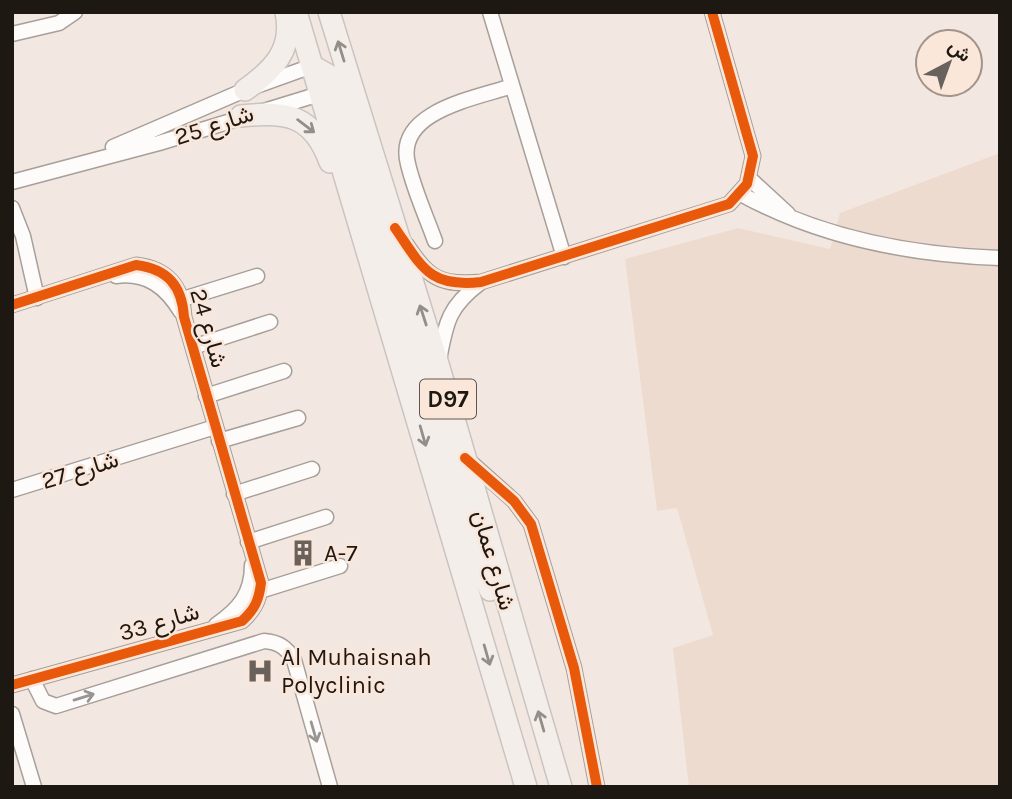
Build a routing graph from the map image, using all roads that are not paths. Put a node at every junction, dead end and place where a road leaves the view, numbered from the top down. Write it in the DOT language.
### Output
graph roads {
  1 [pos="55,12"];
  2 [pos="75,12"];
  3 [pos="286,12"];
  4 [pos="296,12"];
  5 [pos="329,12"];
  6 [pos="490,12"];
  7 [pos="712,12"];
  8 [pos="33,28"];
  9 [pos="12,34"];
  10 [pos="312,66"];
  11 [pos="512,86"];
  12 [pos="336,89"];
  13 [pos="246,90"];
  14 [pos="241,116"];
  15 [pos="76,163"];
  16 [pos="750,179"];
  17 [pos="14,182"];
  18 [pos="741,194"];
  19 [pos="12,208"];
  20 [pos="794,220"];
  21 [pos="395,228"];
  22 [pos="363,234"];
  23 [pos="435,241"];
  24 [pos="25,242"];
  25 [pos="564,257"];
  26 [pos="1000,258"];
  27 [pos="257,276"];
  28 [pos="100,278"];
  29 [pos="481,282"];
  30 [pos="41,296"];
  31 [pos="183,299"];
  32 [pos="12,305"];
  33 [pos="184,317"];
  34 [pos="270,322"];
  35 [pos="193,347"];
  36 [pos="438,364"];
  37 [pos="284,371"];
  38 [pos="206,396"];
  39 [pos="298,418"];
  40 [pos="217,435"];
  41 [pos="465,458"];
  42 [pos="312,469"];
  43 [pos="12,490"];
  44 [pos="234,494"];
  45 [pos="326,517"];
  46 [pos="249,547"];
  47 [pos="340,566"];
  48 [pos="260,591"];
  49 [pos="212,628"];
  50 [pos="524,661"];
  51 [pos="32,679"];
  52 [pos="12,685"];
  53 [pos="12,714"];
  54 [pos="34,787"];
  55 [pos="330,787"];
  56 [pos="526,787"];
  57 [pos="561,787"];
  58 [pos="597,787"];
  1 -- 8 [label="street"];
  2 -- 8 [label="street"];
  3 -- 13 [label="main road"];
  4 -- 10 [label="main road"];
  12 -- 5 [label="main road, شارع عمان / D97, one-way"];
  6 -- 11 [label="street"];
  7 -- 16 [label="street"];
  8 -- 9 [label="street"];
  10 -- 12 [label="main road"];
  10 -- 13 [label="street, شارع 25"];
  11 -- 23 [label="street"];
  11 -- 25 [label="street"];
  12 -- 14 [label="street, شارع 25"];
  12 -- 21 [label="main road, شارع عمان / D97"];
  12 -- 22 [label="main road, شارع عمان / D97"];
  12 -- 50 [label="main road"];
  13 -- 15 [label="street, شارع 25"];
  14 -- 15 [label="street, شارع 25"];
  14 -- 22 [label="main road, one-way"];
  15 -- 17 [label="street, شارع 25"];
  16 -- 18 [label="street"];
  16 -- 20 [label="street"];
  17 -- 24 [label="street"];
  18 -- 20 [label="street"];
  18 -- 25 [label="street"];
  19 -- 24 [label="street"];
  20 -- 26 [label="street"];
  21 -- 29 [label="street"];
  36 -- 21 [label="main road, شارع عمان / D97, one-way"];
  22 -- 56 [label="main road, شارع عمان / D97, one-way"];
  24 -- 30 [label="street"];
  25 -- 29 [label="street"];
  27 -- 31 [label="street"];
  28 -- 30 [label="street, شارع 24"];
  28 -- 31 [label="street, شارع 24"];
  28 -- 33 [label="street, شارع 24"];
  29 -- 36 [label="street"];
  30 -- 32 [label="street, شارع 24"];
  31 -- 33 [label="street, شارع 24"];
  33 -- 35 [label="street, شارع 24"];
  34 -- 35 [label="street"];
  35 -- 38 [label="street, شارع 24"];
  36 -- 41 [label="main road, شارع عمان / D97"];
  37 -- 38 [label="street"];
  38 -- 40 [label="street, شارع 24"];
  39 -- 40 [label="street, شارع 27"];
  40 -- 43 [label="street, شارع 27"];
  40 -- 44 [label="street, شارع 24"];
  41 -- 50 [label="main road, شارع عمان / D97"];
  41 -- 58 [label="street"];
  42 -- 44 [label="street"];
  44 -- 46 [label="street, شارع 24"];
  45 -- 46 [label="street"];
  46 -- 48 [label="street"];
  46 -- 49 [label="street, شارع 33"];
  47 -- 48 [label="street"];
  48 -- 49 [label="street, شارع 33"];
  49 -- 51 [label="street, شارع 33"];
  57 -- 50 [label="main road, شارع عمان / D97, one-way"];
  51 -- 52 [label="street, شارع 33"];
  51 -- 55 [label="street, one-way"];
  53 -- 54 [label="street"];
}
